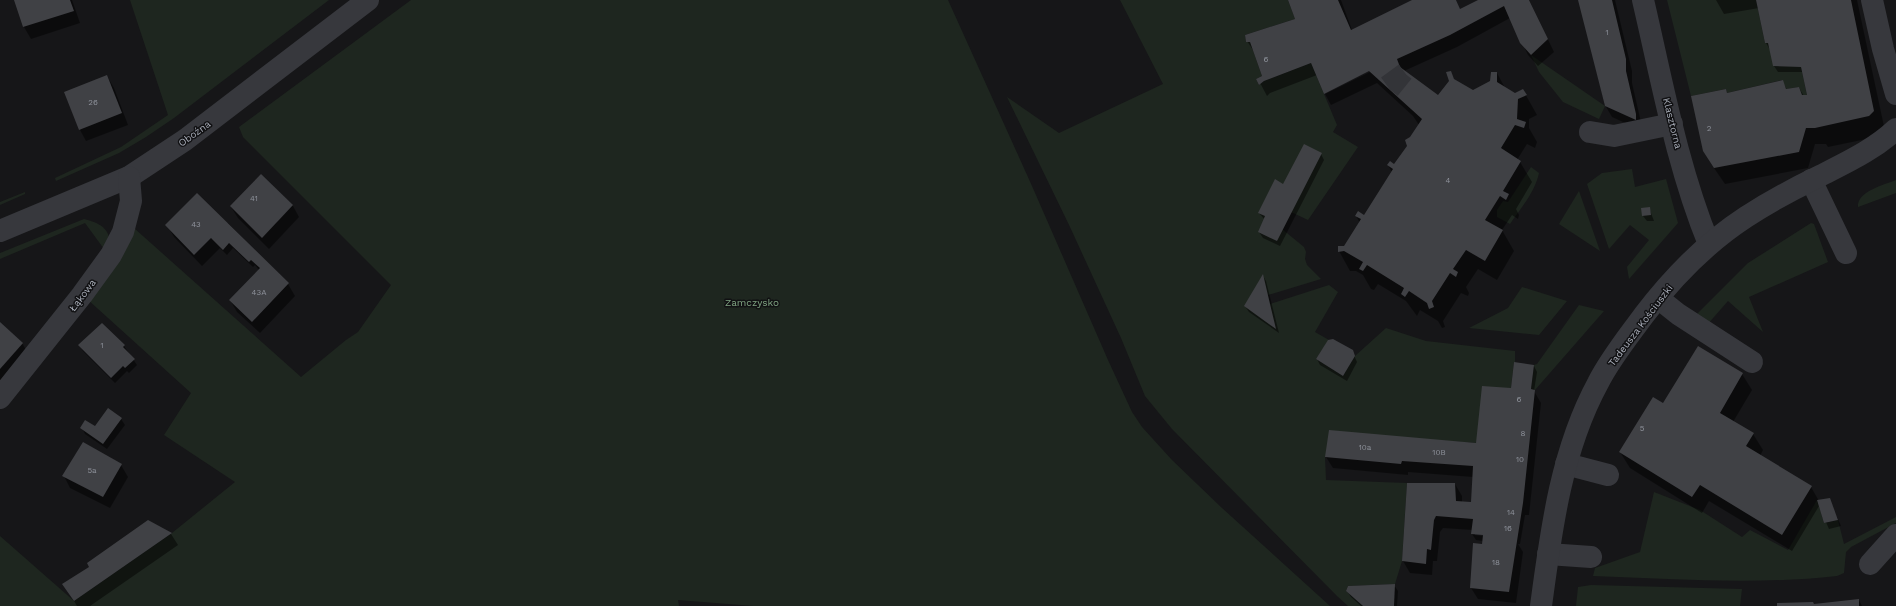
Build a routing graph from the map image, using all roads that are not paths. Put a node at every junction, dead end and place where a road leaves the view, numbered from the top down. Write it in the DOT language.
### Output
graph roads {
  1 [pos="368,0"];
  2 [pos="1643,0"];
  3 [pos="1872,0"];
  4 [pos="1896,94"];
  5 [pos="1672,124"];
  6 [pos="1896,129"];
  7 [pos="1590,132"];
  8 [pos="129,176"];
  9 [pos="1811,180"];
  10 [pos="0,231"];
  11 [pos="1709,244"];
  12 [pos="1846,254"];
  13 [pos="1658,298"];
  14 [pos="1752,362"];
  15 [pos="0,398"];
  16 [pos="1566,464"];
  17 [pos="1608,475"];
  18 [pos="1896,535"];
  19 [pos="1548,554"];
  20 [pos="1591,557"];
  21 [pos="1870,564"];
  22 [pos="1541,606"];
  1 -- 8 [label="street, Oboźna"];
  2 -- 5 [label="street, Klasztorna"];
  3 -- 4 [label="street"];
  5 -- 7 [label="street"];
  5 -- 11 [label="street, Klasztorna"];
  6 -- 9 [label="street, Tadeusza Kościuszki"];
  8 -- 10 [label="street, Oboźna"];
  8 -- 15 [label="street, Łąkowa"];
  9 -- 11 [label="street, Tadeusza Kościuszki"];
  9 -- 12 [label="street"];
  11 -- 13 [label="street, Tadeusza Kościuszki"];
  13 -- 14 [label="street"];
  13 -- 16 [label="street, Tadeusza Kościuszki"];
  16 -- 17 [label="street"];
  16 -- 19 [label="street, Tadeusza Kościuszki"];
  18 -- 21 [label="street"];
  19 -- 20 [label="street"];
  19 -- 22 [label="street, Tadeusza Kościuszki"];
}
